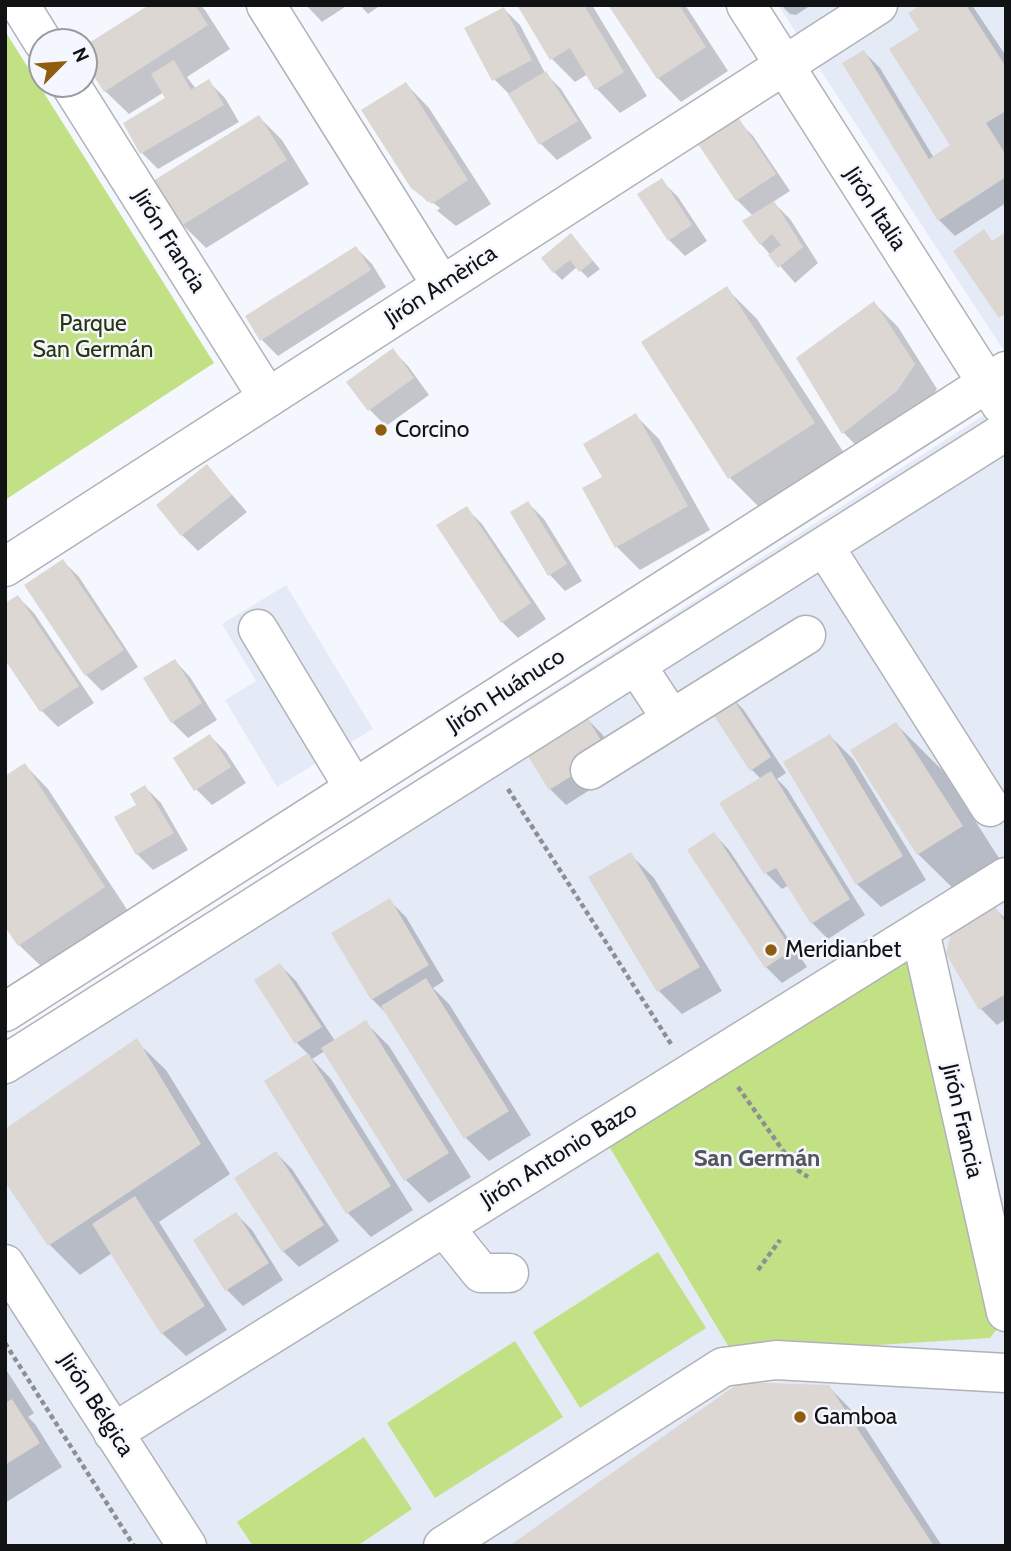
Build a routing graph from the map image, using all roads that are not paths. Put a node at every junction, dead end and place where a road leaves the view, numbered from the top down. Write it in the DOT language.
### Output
graph roads {
  1 [pos="20,5"];
  2 [pos="266,5"];
  3 [pos="746,5"];
  4 [pos="874,6"];
  5 [pos="34,28"];
  6 [pos="783,65"];
  7 [pos="78,98"];
  8 [pos="442,286"];
  9 [pos="999,389"];
  10 [pos="268,398"];
  11 [pos="1006,431"];
  12 [pos="824,546"];
  13 [pos="719,555"];
  14 [pos="5,567"];
  15 [pos="744,597"];
  16 [pos="258,629"];
  17 [pos="806,635"];
  18 [pos="636,665"];
  19 [pos="671,718"];
  20 [pos="590,770"];
  21 [pos="354,788"];
  22 [pos="990,807"];
  23 [pos="1006,877"];
  24 [pos="920,931"];
  25 [pos="5,1012"];
  26 [pos="5,1064"];
  27 [pos="444,1227"];
  28 [pos="5,1264"];
  29 [pos="509,1273"];
  30 [pos="1006,1312"];
  31 [pos="1006,1373"];
  32 [pos="113,1433"];
  33 [pos="187,1546"];
  34 [pos="443,1546"];
  1 -- 5 [label="street"];
  2 -- 8 [label="street"];
  3 -- 6 [label="street, Jirón Italia"];
  4 -- 6 [label="street, Jirón Amèrica"];
  6 -- 8 [label="street, Jirón Amèrica"];
  6 -- 9 [label="street, Jirón Italia"];
  7 -- 10 [label="street, Jirón Francia"];
  8 -- 10 [label="street, Jirón Amèrica"];
  9 -- 13 [label="street, Jirón Huánuco"];
  10 -- 14 [label="street, Jirón Amèrica"];
  11 -- 12 [label="street, Jirón Huánuco"];
  12 -- 15 [label="street, Jirón Huánuco"];
  12 -- 22 [label="street"];
  13 -- 15 [label="street"];
  13 -- 21 [label="street, Jirón Huánuco"];
  15 -- 18 [label="street, Jirón Huánuco"];
  16 -- 21 [label="street"];
  17 -- 19 [label="street"];
  18 -- 19 [label="street"];
  18 -- 26 [label="street, Jirón Huánuco"];
  19 -- 20 [label="street"];
  21 -- 25 [label="street, Jirón Huánuco"];
  23 -- 24 [label="street, Jirón Antonio Bazo"];
  24 -- 27 [label="street, Jirón Antonio Bazo"];
  24 -- 30 [label="street, Jirón Francia"];
  27 -- 29 [label="street"];
  27 -- 32 [label="street, Jirón Antonio Bazo"];
  28 -- 32 [label="street, Jirón Bélgica"];
  31 -- 34 [label="street"];
  32 -- 33 [label="street, Jirón Bélgica"];
}
